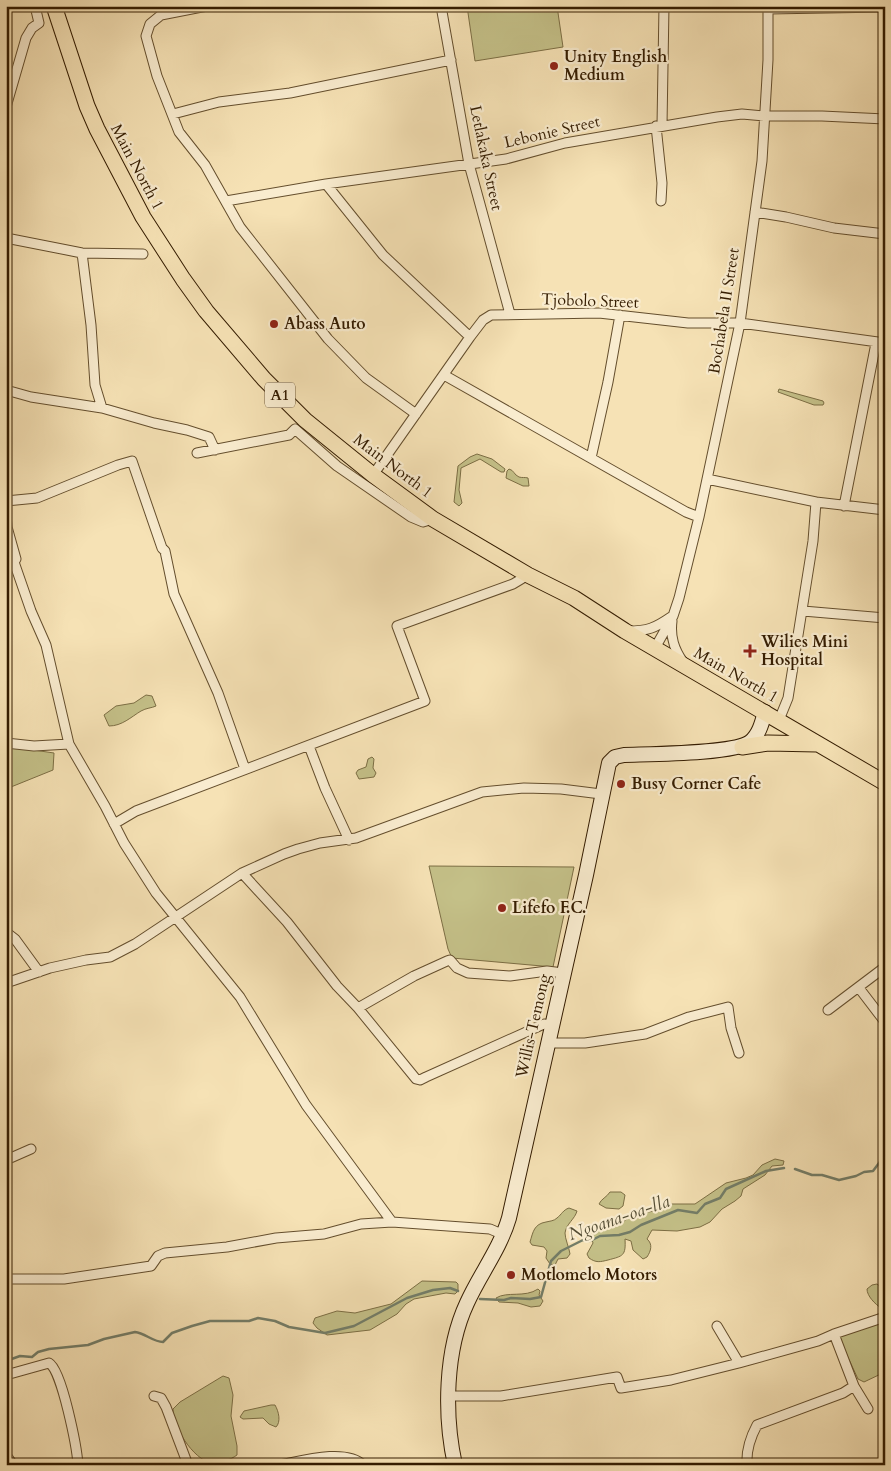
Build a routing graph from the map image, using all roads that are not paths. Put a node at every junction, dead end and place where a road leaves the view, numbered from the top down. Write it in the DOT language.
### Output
graph roads {
  1 [pos="207,6"];
  2 [pos="441,6"];
  3 [pos="664,6"];
  4 [pos="55,7"];
  5 [pos="885,7"];
  6 [pos="768,8"];
  7 [pos="36,10"];
  8 [pos="451,60"];
  9 [pos="6,107"];
  10 [pos="173,114"];
  11 [pos="765,116"];
  12 [pos="885,119"];
  13 [pos="659,126"];
  14 [pos="469,164"];
  15 [pos="326,184"];
  16 [pos="226,200"];
  17 [pos="661,201"];
  18 [pos="755,212"];
  19 [pos="885,234"];
  20 [pos="6,238"];
  21 [pos="82,253"];
  22 [pos="143,254"];
  23 [pos="510,314"];
  24 [pos="620,315"];
  25 [pos="740,323"];
  26 [pos="470,337"];
  27 [pos="881,343"];
  28 [pos="444,375"];
  29 [pos="6,390"];
  30 [pos="102,408"];
  31 [pos="416,414"];
  32 [pos="215,450"];
  33 [pos="197,453"];
  34 [pos="590,458"];
  35 [pos="373,475"];
  36 [pos="707,479"];
  37 [pos="6,501"];
  38 [pos="816,502"];
  39 [pos="844,506"];
  40 [pos="885,510"];
  41 [pos="6,516"];
  42 [pos="699,517"];
  43 [pos="433,519"];
  44 [pos="528,575"];
  45 [pos="803,611"];
  46 [pos="673,616"];
  47 [pos="885,618"];
  48 [pos="625,631"];
  49 [pos="656,648"];
  50 [pos="686,666"];
  51 [pos="765,712"];
  52 [pos="779,720"];
  53 [pos="6,742"];
  54 [pos="69,744"];
  55 [pos="818,744"];
  56 [pos="309,746"];
  57 [pos="742,747"];
  58 [pos="245,769"];
  59 [pos="885,783"];
  60 [pos="602,794"];
  61 [pos="114,824"];
  62 [pos="349,840"];
  63 [pos="242,873"];
  64 [pos="176,918"];
  65 [pos="6,932"];
  66 [pos="885,967"];
  67 [pos="39,972"];
  68 [pos="563,974"];
  69 [pos="6,983"];
  70 [pos="859,988"];
  71 [pos="358,1008"];
  72 [pos="828,1010"];
  73 [pos="885,1022"];
  74 [pos="552,1025"];
  75 [pos="548,1042"];
  76 [pos="739,1053"];
  77 [pos="31,1149"];
  78 [pos="6,1160"];
  79 [pos="392,1222"];
  80 [pos="504,1235"];
  81 [pos="6,1279"];
  82 [pos="885,1317"];
  83 [pos="717,1326"];
  84 [pos="834,1334"];
  85 [pos="739,1363"];
  86 [pos="6,1375"];
  87 [pos="854,1386"];
  88 [pos="154,1396"];
  89 [pos="448,1396"];
  90 [pos="868,1409"];
  91 [pos="6,1455"];
  92 [pos="13,1465"];
  93 [pos="78,1465"];
  94 [pos="188,1465"];
  95 [pos="280,1465"];
  96 [pos="363,1465"];
  97 [pos="455,1465"];
  98 [pos="747,1465"];
  1 -- 10 [label="street"];
  2 -- 8 [label="street, Letlakaka Street"];
  3 -- 13 [label="street"];
  4 -- 7 [label="street"];
  4 -- 35 [label="main road, Main North 1 / A1"];
  5 -- 6 [label="street"];
  6 -- 11 [label="street, Bochabela II Street"];
  7 -- 9 [label="street"];
  8 -- 10 [label="street"];
  8 -- 14 [label="street, Letlakaka Street"];
  10 -- 16 [label="street"];
  11 -- 12 [label="street, Lebonie Street"];
  11 -- 13 [label="street, Lebonie Street"];
  11 -- 18 [label="street, Bochabela II Street"];
  13 -- 14 [label="street, Lebonie Street"];
  13 -- 17 [label="street"];
  14 -- 15 [label="street, Lebonie Street"];
  14 -- 23 [label="street, Letlakaka Street"];
  15 -- 16 [label="street, Lebonie Street"];
  15 -- 26 [label="street"];
  16 -- 31 [label="street"];
  18 -- 19 [label="street"];
  18 -- 25 [label="street, Bochabela II Street"];
  20 -- 21 [label="street"];
  21 -- 22 [label="street"];
  21 -- 30 [label="street"];
  23 -- 24 [label="street, Tjobolo Street"];
  23 -- 26 [label="street, Tjobolo Street"];
  24 -- 25 [label="street, Tjobolo Street"];
  24 -- 34 [label="street"];
  25 -- 27 [label="street, Tjobolo Street"];
  25 -- 36 [label="street, Bochabela II Street"];
  26 -- 28 [label="street, Tjobolo Street"];
  27 -- 39 [label="street"];
  28 -- 31 [label="street, Tjobolo Street"];
  28 -- 34 [label="street"];
  29 -- 30 [label="street"];
  30 -- 32 [label="street"];
  31 -- 35 [label="street, Tjobolo Street"];
  32 -- 33 [label="street"];
  32 -- 43 [label="street"];
  34 -- 42 [label="street"];
  35 -- 43 [label="main road, Main North 1 / A1"];
  36 -- 38 [label="street"];
  36 -- 42 [label="street, Bochabela II Street"];
  37 -- 58 [label="street"];
  38 -- 39 [label="street"];
  38 -- 45 [label="street"];
  39 -- 40 [label="street"];
  41 -- 54 [label="street"];
  42 -- 46 [label="street, Bochabela II Street"];
  43 -- 44 [label="main road, Main North 1 / A1"];
  44 -- 48 [label="main road, Main North 1 / A1"];
  44 -- 56 [label="street"];
  45 -- 47 [label="street"];
  45 -- 52 [label="street"];
  46 -- 48 [label="street"];
  46 -- 49 [label="street, Bochabela II Street"];
  46 -- 50 [label="street, Bochabela II Street"];
  48 -- 49 [label="main road, Main North 1 / A1"];
  49 -- 50 [label="main road, Main North 1 / A1"];
  50 -- 51 [label="main road, Main North 1 / A1"];
  51 -- 52 [label="main road, Main North 1 / A1"];
  51 -- 57 [label="main road"];
  52 -- 55 [label="main road, Main North 1 / A1"];
  53 -- 54 [label="street"];
  54 -- 61 [label="street"];
  55 -- 57 [label="main road"];
  55 -- 59 [label="main road, Main North 1 / A1"];
  56 -- 58 [label="street"];
  56 -- 62 [label="street"];
  57 -- 60 [label="main road, Willis-Temong"];
  58 -- 61 [label="street"];
  60 -- 62 [label="street"];
  60 -- 68 [label="main road, Willis-Temong"];
  61 -- 64 [label="street"];
  62 -- 63 [label="street"];
  63 -- 64 [label="street"];
  63 -- 71 [label="street"];
  64 -- 67 [label="street"];
  64 -- 79 [label="street"];
  65 -- 67 [label="street"];
  66 -- 70 [label="street"];
  67 -- 69 [label="street"];
  68 -- 71 [label="street"];
  68 -- 74 [label="main road, Willis-Temong"];
  70 -- 72 [label="street"];
  70 -- 73 [label="street"];
  71 -- 74 [label="street"];
  74 -- 75 [label="main road, Willis-Temong"];
  75 -- 76 [label="street"];
  75 -- 80 [label="main road, Willis-Temong"];
  77 -- 78 [label="street"];
  79 -- 80 [label="street"];
  79 -- 81 [label="street"];
  80 -- 89 [label="main road, Willis-Temong"];
  82 -- 84 [label="street"];
  83 -- 85 [label="street"];
  84 -- 85 [label="street"];
  84 -- 87 [label="street"];
  85 -- 89 [label="street"];
  86 -- 93 [label="street"];
  87 -- 90 [label="street"];
  87 -- 98 [label="street"];
  88 -- 94 [label="street"];
  89 -- 97 [label="main road, Willis-Temong"];
  91 -- 92 [label="street"];
  95 -- 96 [label="street"];
}
